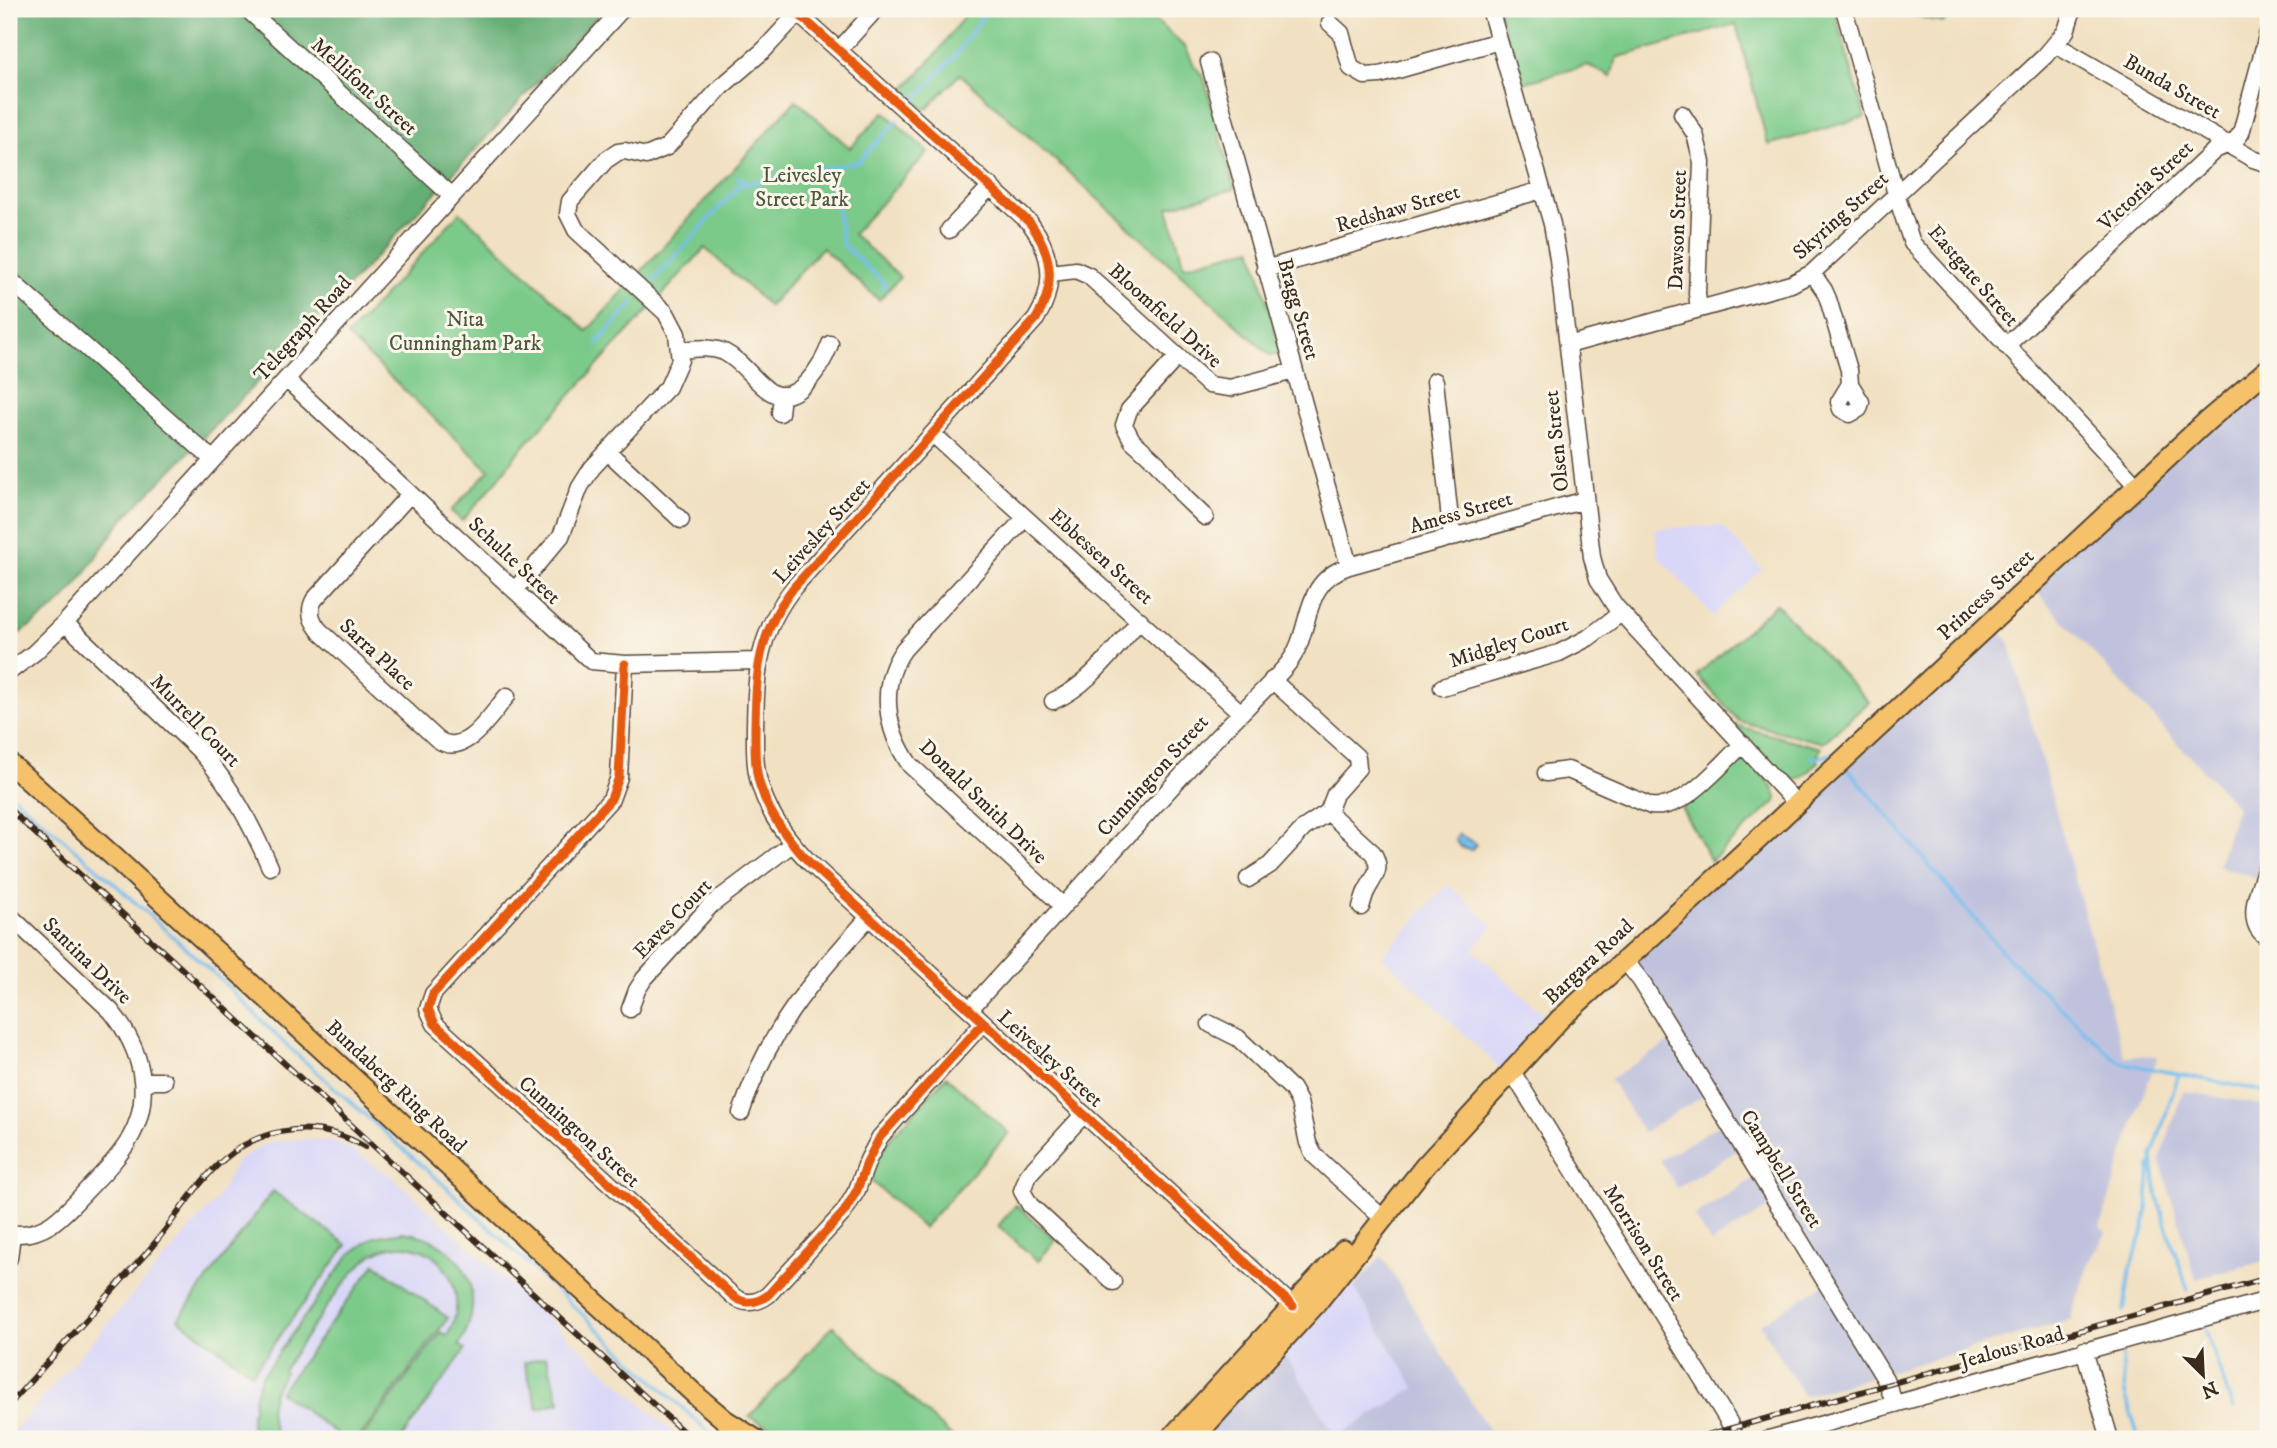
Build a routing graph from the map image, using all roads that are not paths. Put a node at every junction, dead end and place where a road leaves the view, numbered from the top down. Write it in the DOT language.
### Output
graph roads {
  1 [pos="247,9"];
  2 [pos="622,9"];
  3 [pos="876,9"];
  4 [pos="1490,9"];
  5 [pos="1844,9"];
  6 [pos="2073,9"];
  7 [pos="795,11"];
  8 [pos="1330,23"];
  9 [pos="2268,32"];
  10 [pos="1499,41"];
  11 [pos="2056,45"];
  12 [pos="839,50"];
  13 [pos="1209,62"];
  14 [pos="1682,114"];
  15 [pos="2227,144"];
  16 [pos="2268,164"];
  17 [pos="990,186"];
  18 [pos="1542,190"];
  19 [pos="1896,194"];
  20 [pos="452,196"];
  21 [pos="949,230"];
  22 [pos="1265,269"];
  23 [pos="1051,273"];
  24 [pos="1812,273"];
  25 [pos="9,279"];
  26 [pos="1699,309"];
  27 [pos="830,344"];
  28 [pos="1568,345"];
  29 [pos="2006,346"];
  30 [pos="681,350"];
  31 [pos="1177,357"];
  32 [pos="2268,357"];
  33 [pos="2268,369"];
  34 [pos="1294,370"];
  35 [pos="286,379"];
  36 [pos="1435,381"];
  37 [pos="1850,384"];
  38 [pos="782,395"];
  39 [pos="780,413"];
  40 [pos="2207,421"];
  41 [pos="934,435"];
  42 [pos="608,452"];
  43 [pos="212,459"];
  44 [pos="2137,486"];
  45 [pos="410,494"];
  46 [pos="1585,500"];
  47 [pos="1205,517"];
  48 [pos="1025,518"];
  49 [pos="681,520"];
  50 [pos="1452,538"];
  51 [pos="1349,566"];
  52 [pos="515,590"];
  53 [pos="1621,613"];
  54 [pos="1140,620"];
  55 [pos="65,623"];
  56 [pos="758,661"];
  57 [pos="625,664"];
  58 [pos="9,672"];
  59 [pos="1272,680"];
  60 [pos="1442,687"];
  61 [pos="507,696"];
  62 [pos="1053,701"];
  63 [pos="1240,712"];
  64 [pos="1743,744"];
  65 [pos="9,763"];
  66 [pos="1546,773"];
  67 [pos="1795,802"];
  68 [pos="1328,812"];
  69 [pos="792,844"];
  70 [pos="2268,862"];
  71 [pos="270,867"];
  72 [pos="1248,879"];
  73 [pos="1063,906"];
  74 [pos="1361,907"];
  75 [pos="9,915"];
  76 [pos="869,917"];
  77 [pos="2263,933"];
  78 [pos="1625,959"];
  79 [pos="630,1009"];
  80 [pos="970,1009"];
  81 [pos="983,1023"];
  82 [pos="1210,1024"];
  83 [pos="1511,1070"];
  84 [pos="143,1081"];
  85 [pos="164,1081"];
  86 [pos="741,1113"];
  87 [pos="1084,1114"];
  88 [pos="1380,1216"];
  89 [pos="10,1234"];
  90 [pos="9,1258"];
  91 [pos="1113,1282"];
  92 [pos="2268,1300"];
  93 [pos="1299,1311"];
  94 [pos="2084,1350"];
  95 [pos="1895,1404"];
  96 [pos="755,1439"];
  97 [pos="1170,1439"];
  98 [pos="1194,1439"];
  99 [pos="1735,1439"];
  100 [pos="1769,1439"];
  101 [pos="2110,1439"];
  1 -- 20 [label="street, Mellifont Street"];
  2 -- 20 [label="street, Telegraph Road"];
  3 -- 12 [label="street"];
  4 -- 10 [label="street, Olsen Street"];
  5 -- 19 [label="street, Eastgate Street"];
  6 -- 11 [label="street, Skyring Street"];
  7 -- 12 [label="street"];
  7 -- 30 [label="street"];
  8 -- 10 [label="street"];
  9 -- 15 [label="street, Victoria Street"];
  10 -- 18 [label="street, Olsen Street"];
  11 -- 15 [label="street, Bunda Street"];
  11 -- 19 [label="street, Skyring Street"];
  12 -- 17 [label="street"];
  13 -- 22 [label="street, Bragg Street"];
  14 -- 26 [label="street, Dawson Street"];
  15 -- 16 [label="street, Bunda Street"];
  15 -- 29 [label="street, Victoria Street"];
  17 -- 21 [label="street"];
  17 -- 23 [label="street"];
  18 -- 22 [label="street, Redshaw Street"];
  18 -- 28 [label="street, Olsen Street"];
  19 -- 24 [label="street, Skyring Street"];
  19 -- 29 [label="street, Eastgate Street"];
  20 -- 35 [label="street, Telegraph Road"];
  22 -- 34 [label="street, Bragg Street"];
  23 -- 31 [label="street, Bloomfield Drive"];
  23 -- 41 [label="street, Leivesley Street"];
  24 -- 26 [label="street, Skyring Street"];
  24 -- 37 [label="street"];
  25 -- 43 [label="street"];
  26 -- 28 [label="street, Skyring Street"];
  27 -- 38 [label="street"];
  28 -- 46 [label="street, Olsen Street"];
  29 -- 44 [label="street, Eastgate Street"];
  30 -- 38 [label="street"];
  30 -- 42 [label="street"];
  31 -- 34 [label="street, Bloomfield Drive"];
  31 -- 47 [label="street"];
  32 -- 40 [label="main road, Princess Street"];
  33 -- 40 [label="main road, Princess Street"];
  34 -- 51 [label="street, Bragg Street"];
  35 -- 43 [label="street, Telegraph Road"];
  35 -- 45 [label="street, Schulte Street"];
  36 -- 50 [label="street"];
  38 -- 39 [label="street"];
  40 -- 44 [label="main road, Princess Street"];
  41 -- 48 [label="street, Ebbessen Street"];
  41 -- 56 [label="street, Leivesley Street"];
  42 -- 49 [label="street"];
  42 -- 52 [label="street"];
  43 -- 55 [label="street, Telegraph Road"];
  44 -- 67 [label="main road, Princess Street"];
  45 -- 52 [label="street, Schulte Street"];
  45 -- 61 [label="street, Sarra Place"];
  46 -- 50 [label="street, Amess Street"];
  46 -- 53 [label="street, Olsen Street"];
  48 -- 54 [label="street, Ebbessen Street"];
  48 -- 73 [label="street, Donald Smith Drive"];
  50 -- 51 [label="street, Amess Street"];
  51 -- 59 [label="street, Cunnington Street"];
  52 -- 57 [label="street, Schulte Street"];
  53 -- 60 [label="street, Midgley Court"];
  53 -- 64 [label="street, Olsen Street"];
  54 -- 62 [label="street"];
  54 -- 63 [label="street, Ebbessen Street"];
  55 -- 58 [label="street, Telegraph Road"];
  55 -- 71 [label="street, Murrell Court"];
  56 -- 57 [label="street, Schulte Street"];
  56 -- 69 [label="street, Leivesley Street"];
  57 -- 81 [label="street, Cunnington Street"];
  59 -- 63 [label="street, Cunnington Street"];
  59 -- 68 [label="street"];
  63 -- 73 [label="street, Cunnington Street"];
  64 -- 66 [label="street"];
  64 -- 67 [label="street, Olsen Street"];
  65 -- 96 [label="main road, Bundaberg Ring Road"];
  67 -- 78 [label="main road, Bargara Road"];
  68 -- 72 [label="street"];
  68 -- 74 [label="street"];
  69 -- 76 [label="street, Leivesley Street"];
  69 -- 79 [label="street, Eaves Court"];
  70 -- 77 [label="street"];
  73 -- 80 [label="street, Cunnington Street"];
  75 -- 84 [label="street, Santina Drive"];
  76 -- 80 [label="street, Leivesley Street"];
  76 -- 86 [label="street"];
  78 -- 83 [label="main road, Bargara Road"];
  78 -- 95 [label="street, Campbell Street"];
  80 -- 81 [label="street, Leivesley Street"];
  81 -- 87 [label="street, Leivesley Street"];
  82 -- 88 [label="street"];
  83 -- 88 [label="main road, Bargara Road"];
  83 -- 99 [label="street, Morrison Street"];
  84 -- 85 [label="street"];
  84 -- 89 [label="street, Santina Drive"];
  87 -- 91 [label="street"];
  87 -- 93 [label="street, Leivesley Street"];
  88 -- 93 [label="main road, Bargara Road"];
  89 -- 90 [label="street"];
  92 -- 94 [label="street, Jealous Road"];
  93 -- 97 [label="main road, Bargara Road"];
  93 -- 98 [label="main road, Bargara Road"];
  94 -- 95 [label="street, Jealous Road"];
  94 -- 101 [label="street"];
  95 -- 100 [label="street, Jealous Road"];
}
